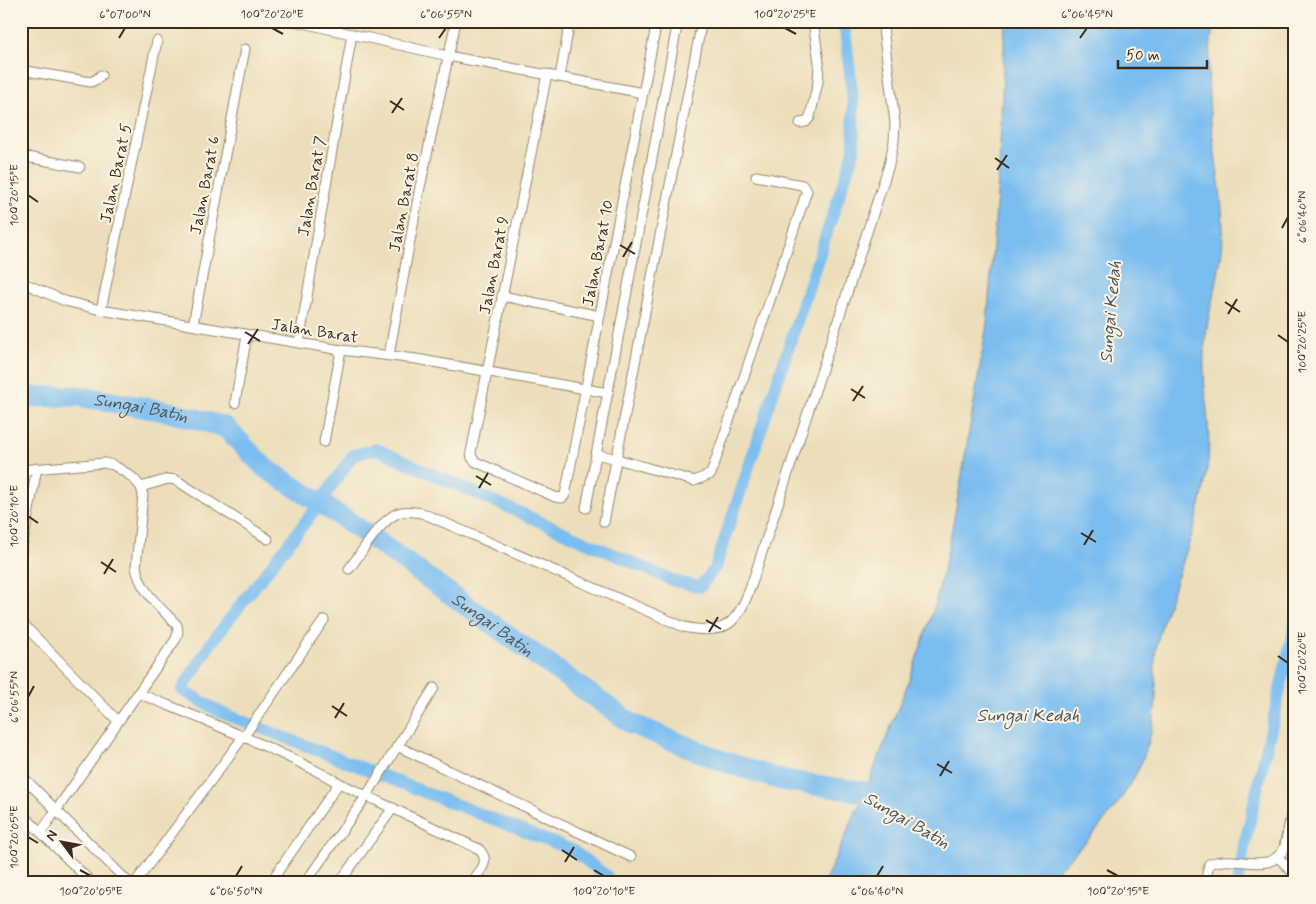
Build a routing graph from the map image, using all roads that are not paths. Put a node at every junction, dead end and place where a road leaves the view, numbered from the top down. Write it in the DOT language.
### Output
graph roads {
  1 [pos="23,21"];
  2 [pos="294,21"];
  3 [pos="456,21"];
  4 [pos="570,21"];
  5 [pos="657,21"];
  6 [pos="678,21"];
  7 [pos="702,21"];
  8 [pos="813,21"];
  9 [pos="882,21"];
  10 [pos="21,30"];
  11 [pos="352,34"];
  12 [pos="157,42"];
  13 [pos="245,49"];
  14 [pos="448,56"];
  15 [pos="21,70"];
  16 [pos="547,74"];
  17 [pos="101,75"];
  18 [pos="560,76"];
  19 [pos="643,93"];
  20 [pos="800,123"];
  21 [pos="21,156"];
  22 [pos="80,167"];
  23 [pos="756,176"];
  24 [pos="21,282"];
  25 [pos="502,296"];
  26 [pos="101,310"];
  27 [pos="600,316"];
  28 [pos="193,326"];
  29 [pos="247,334"];
  30 [pos="299,343"];
  31 [pos="341,350"];
  32 [pos="389,356"];
  33 [pos="487,371"];
  34 [pos="586,389"];
  35 [pos="608,393"];
  36 [pos="235,403"];
  37 [pos="324,442"];
  38 [pos="596,454"];
  39 [pos="617,459"];
  40 [pos="37,468"];
  41 [pos="21,470"];
  42 [pos="141,487"];
  43 [pos="566,490"];
  44 [pos="586,508"];
  45 [pos="604,522"];
  46 [pos="268,539"];
  47 [pos="21,553"];
  48 [pos="349,569"];
  49 [pos="21,620"];
  50 [pos="324,620"];
  51 [pos="434,688"];
  52 [pos="138,694"];
  53 [pos="118,721"];
  54 [pos="247,733"];
  55 [pos="397,746"];
  56 [pos="21,775"];
  57 [pos="339,783"];
  58 [pos="367,795"];
  59 [pos="1295,804"];
  60 [pos="393,808"];
  61 [pos="56,811"];
  62 [pos="21,813"];
  63 [pos="40,832"];
  64 [pos="1290,846"];
  65 [pos="631,857"];
  66 [pos="1278,857"];
  67 [pos="1295,875"];
  68 [pos="92,883"];
  69 [pos="129,883"];
  70 [pos="135,883"];
  71 [pos="270,883"];
  72 [pos="305,883"];
  73 [pos="339,883"];
  74 [pos="471,883"];
  75 [pos="1205,883"];
  1 -- 10 [label="street"];
  2 -- 11 [label="street"];
  3 -- 14 [label="street, Jalan Barat 8"];
  4 -- 18 [label="street"];
  5 -- 19 [label="street, Jalan Barat 10"];
  6 -- 35 [label="street"];
  7 -- 39 [label="street"];
  8 -- 20 [label="street"];
  9 -- 48 [label="street"];
  11 -- 14 [label="street"];
  11 -- 30 [label="street, Jalan Barat 7"];
  12 -- 26 [label="street, Jalan Barat 5"];
  13 -- 28 [label="street, Jalan Barat 6"];
  14 -- 16 [label="street"];
  14 -- 32 [label="street, Jalan Barat 8"];
  15 -- 17 [label="street"];
  16 -- 18 [label="street"];
  16 -- 25 [label="street, Jalan Barat 9"];
  18 -- 19 [label="street"];
  19 -- 27 [label="street, Jalan Barat 10"];
  21 -- 22 [label="street"];
  23 -- 39 [label="street"];
  24 -- 26 [label="street, Jalan Barat"];
  25 -- 27 [label="street"];
  25 -- 33 [label="street, Jalan Barat 9"];
  26 -- 28 [label="street, Jalan Barat"];
  27 -- 34 [label="street, Jalan Barat 10"];
  28 -- 29 [label="street, Jalan Barat"];
  29 -- 30 [label="street, Jalan Barat"];
  29 -- 36 [label="street"];
  30 -- 31 [label="street, Jalan Barat"];
  31 -- 32 [label="street, Jalan Barat"];
  31 -- 37 [label="street"];
  32 -- 33 [label="street, Jalan Barat"];
  33 -- 34 [label="street, Jalan Barat"];
  33 -- 43 [label="street, Jalan Barat 9"];
  34 -- 35 [label="street, Jalan Barat"];
  34 -- 43 [label="street, Jalan Barat 10"];
  35 -- 38 [label="street"];
  38 -- 39 [label="street"];
  38 -- 44 [label="street"];
  39 -- 45 [label="street"];
  40 -- 41 [label="street"];
  40 -- 42 [label="street"];
  40 -- 47 [label="street"];
  42 -- 46 [label="street"];
  42 -- 52 [label="street"];
  49 -- 53 [label="street"];
  50 -- 54 [label="street"];
  51 -- 55 [label="street"];
  52 -- 53 [label="street"];
  52 -- 54 [label="street"];
  53 -- 61 [label="street"];
  54 -- 57 [label="street"];
  54 -- 70 [label="street"];
  55 -- 58 [label="street"];
  55 -- 65 [label="street"];
  56 -- 61 [label="street"];
  57 -- 58 [label="street"];
  57 -- 71 [label="street"];
  58 -- 60 [label="street"];
  58 -- 72 [label="street"];
  59 -- 64 [label="street"];
  60 -- 73 [label="street"];
  60 -- 74 [label="street"];
  61 -- 63 [label="street"];
  61 -- 69 [label="street"];
  62 -- 63 [label="street"];
  63 -- 68 [label="street"];
  64 -- 66 [label="street"];
  66 -- 67 [label="street"];
  66 -- 75 [label="street"];
}
